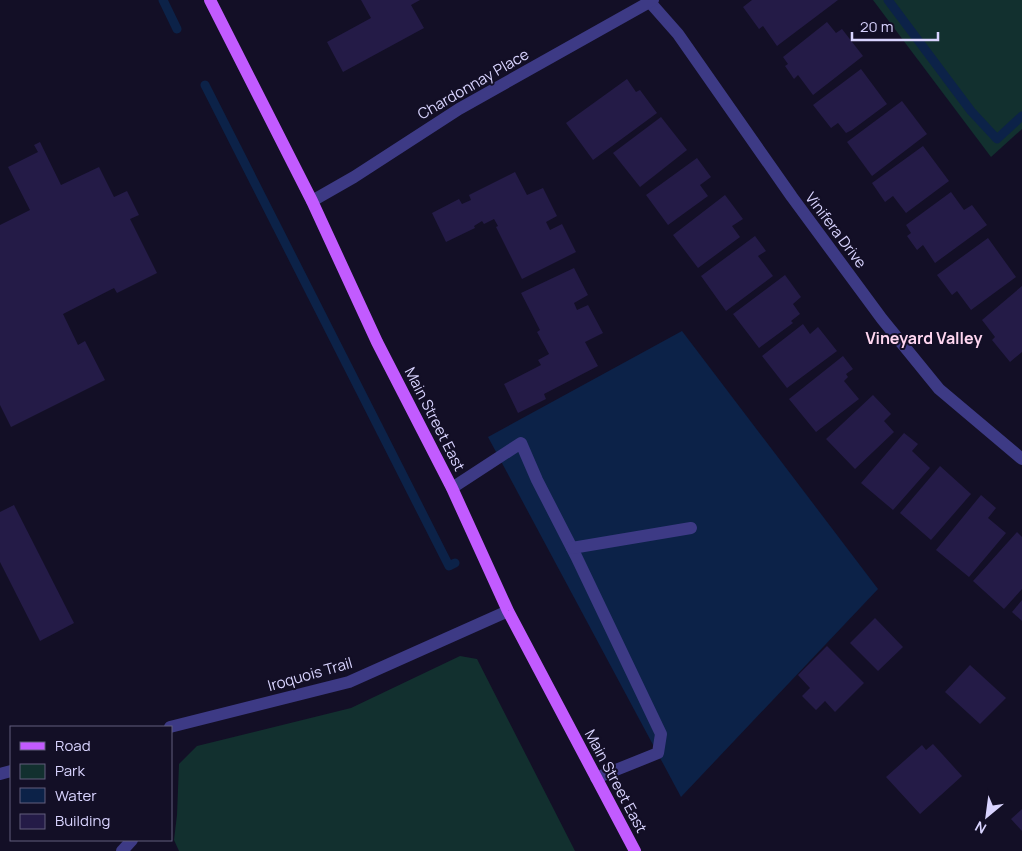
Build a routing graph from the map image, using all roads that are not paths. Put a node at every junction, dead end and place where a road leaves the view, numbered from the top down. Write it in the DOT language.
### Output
graph roads {
  1 [pos="210,0"];
  2 [pos="650,1"];
  3 [pos="312,201"];
  4 [pos="1020,453"];
  5 [pos="452,488"];
  6 [pos="691,528"];
  7 [pos="572,548"];
  8 [pos="508,611"];
  9 [pos="172,726"];
  10 [pos="596,778"];
  11 [pos="131,841"];
  12 [pos="122,851"];
  13 [pos="635,851"];
  1 -- 3 [label="main road, Main Street East"];
  2 -- 3 [label="street, Chardonnay Place"];
  2 -- 4 [label="street, Vinifera Drive"];
  3 -- 5 [label="main road, Main Street East"];
  5 -- 7 [label="street"];
  5 -- 8 [label="main road, Main Street East"];
  6 -- 7 [label="street"];
  7 -- 10 [label="street"];
  8 -- 9 [label="street, Iroquois Trail"];
  8 -- 10 [label="main road, Main Street East"];
  10 -- 13 [label="main road, Main Street East"];
  11 -- 12 [label="street"];
}
